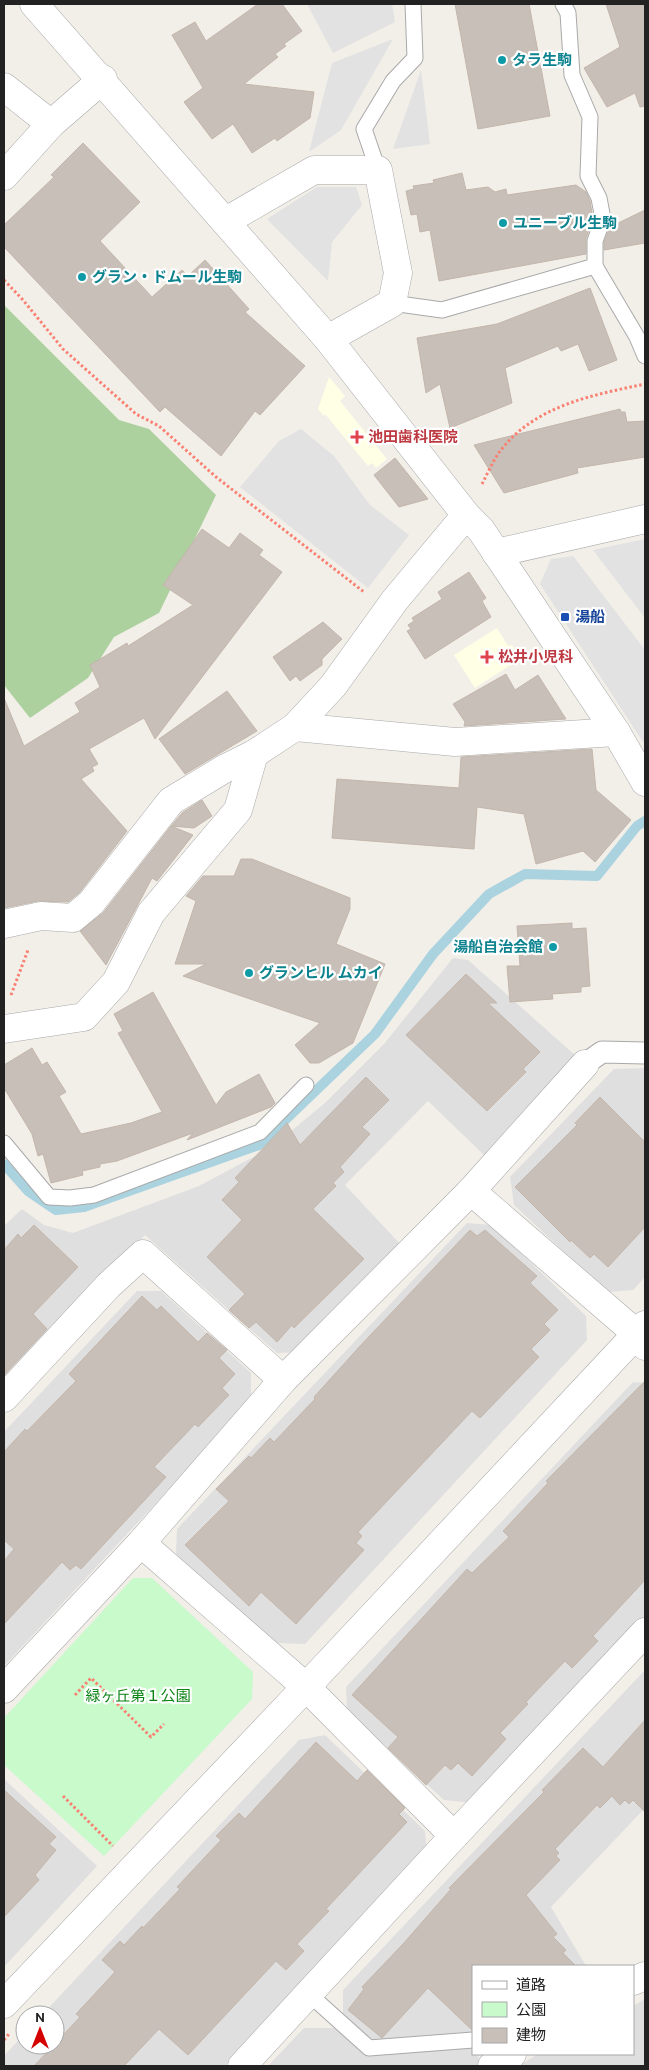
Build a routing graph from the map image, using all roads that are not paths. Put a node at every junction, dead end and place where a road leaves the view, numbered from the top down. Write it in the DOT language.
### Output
graph roads {
  1 [pos="34,4"];
  2 [pos="413,4"];
  3 [pos="563,4"];
  4 [pos="103,79"];
  5 [pos="4,87"];
  6 [pos="51,124"];
  7 [pos="378,170"];
  8 [pos="4,176"];
  9 [pos="226,221"];
  10 [pos="595,266"];
  11 [pos="392,303"];
  12 [pos="641,333"];
  13 [pos="328,339"];
  14 [pos="645,356"];
  15 [pos="466,515"];
  16 [pos="645,519"];
  17 [pos="496,553"];
  18 [pos="296,727"];
  19 [pos="616,732"];
  20 [pos="254,754"];
  21 [pos="642,768"];
  22 [pos="4,924"];
  23 [pos="4,1029"];
  24 [pos="645,1053"];
  25 [pos="585,1064"];
  26 [pos="306,1085"];
  27 [pos="4,1143"];
  28 [pos="471,1191"];
  29 [pos="642,1335"];
  30 [pos="282,1380"];
  31 [pos="4,1398"];
  32 [pos="141,1543"];
  33 [pos="645,1632"];
  34 [pos="306,1687"];
  35 [pos="4,1689"];
  36 [pos="454,1836"];
  37 [pos="309,1994"];
  38 [pos="4,2004"];
  39 [pos="472,2040"];
  40 [pos="510,2055"];
  41 [pos="242,2066"];
  42 [pos="492,2066"];
  1 -- 4 [label="street"];
  2 -- 7 [label="lane"];
  3 -- 10 [label="lane"];
  4 -- 6 [label="street"];
  4 -- 9 [label="street"];
  5 -- 6 [label="street"];
  6 -- 8 [label="street"];
  7 -- 9 [label="street"];
  7 -- 11 [label="street"];
  9 -- 13 [label="street"];
  10 -- 11 [label="lane"];
  10 -- 12 [label="lane"];
  11 -- 13 [label="street"];
  12 -- 14 [label="lane"];
  13 -- 15 [label="street"];
  15 -- 17 [label="street"];
  15 -- 18 [label="street"];
  16 -- 17 [label="street"];
  17 -- 19 [label="street"];
  18 -- 19 [label="street"];
  18 -- 20 [label="street"];
  19 -- 21 [label="street"];
  20 -- 22 [label="street"];
  20 -- 23 [label="street"];
  24 -- 25 [label="street"];
  25 -- 28 [label="street"];
  26 -- 27 [label="lane"];
  28 -- 29 [label="street"];
  28 -- 30 [label="street"];
  29 -- 34 [label="street"];
  30 -- 31 [label="street"];
  30 -- 32 [label="street"];
  32 -- 34 [label="street"];
  32 -- 35 [label="street"];
  33 -- 36 [label="street"];
  34 -- 36 [label="street"];
  34 -- 38 [label="street"];
  36 -- 37 [label="street"];
  37 -- 39 [label="lane"];
  37 -- 41 [label="street"];
  40 -- 42 [label="street"];
}
